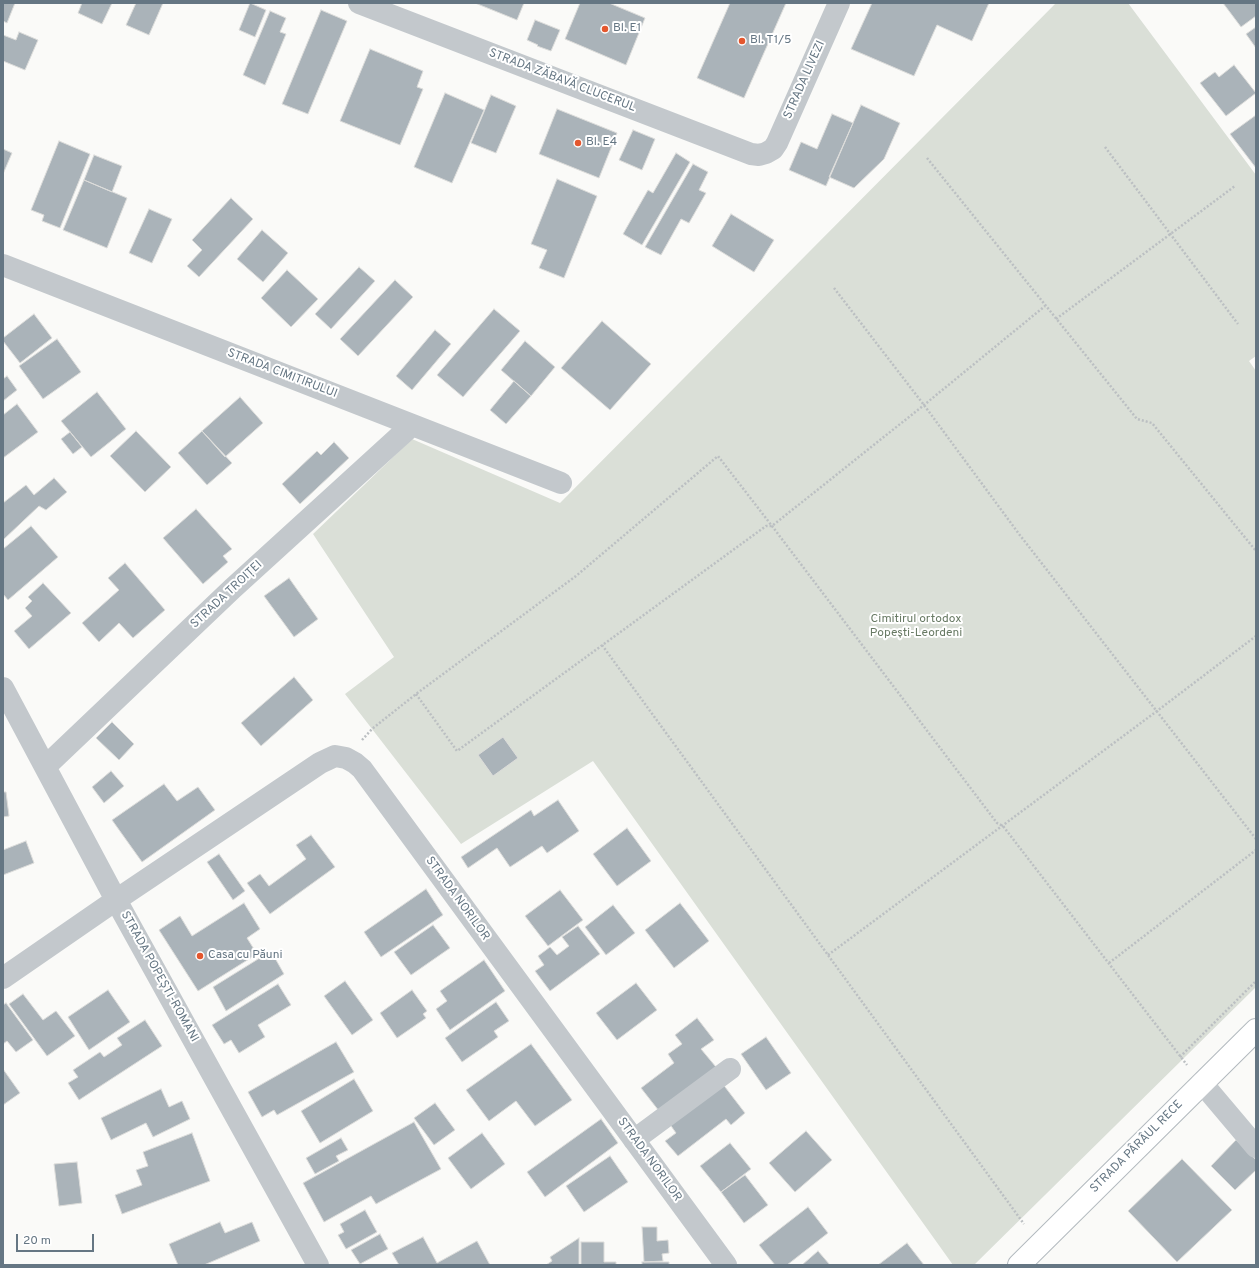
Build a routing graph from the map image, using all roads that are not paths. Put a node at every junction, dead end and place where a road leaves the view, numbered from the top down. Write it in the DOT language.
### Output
graph roads {
  1 [pos="358,3"];
  2 [pos="839,3"];
  3 [pos="766,153"];
  4 [pos="3,265"];
  5 [pos="412,425"];
  6 [pos="561,483"];
  7 [pos="3,688"];
  8 [pos="45,767"];
  9 [pos="116,900"];
  10 [pos="3,978"];
  11 [pos="1256,1030"];
  12 [pos="730,1069"];
  13 [pos="1202,1083"];
  14 [pos="634,1140"];
  15 [pos="1256,1147"];
  16 [pos="318,1265"];
  17 [pos="726,1265"];
  18 [pos="1019,1265"];
  1 -- 3 [label="street, STRADA ZĂBAVĂ CLUCERUL"];
  2 -- 3 [label="street, STRADA LIVEZI"];
  4 -- 5 [label="street, STRADA CIMITIRULUI"];
  5 -- 6 [label="street, STRADA CIMITIRULUI"];
  5 -- 8 [label="street, STRADA TROIȚEI"];
  7 -- 8 [label="street, STRADA POPEȘTI-ROMANI"];
  8 -- 9 [label="street, STRADA POPEȘTI-ROMANI"];
  9 -- 10 [label="street"];
  9 -- 14 [label="street, STRADA NORILOR"];
  9 -- 16 [label="street, STRADA POPEȘTI-ROMANI"];
  11 -- 13 [label="street, STRADA PÂRÂUL RECE"];
  12 -- 14 [label="street"];
  13 -- 15 [label="street"];
  13 -- 18 [label="street, STRADA PÂRÂUL RECE"];
  14 -- 17 [label="street, STRADA NORILOR"];
}
